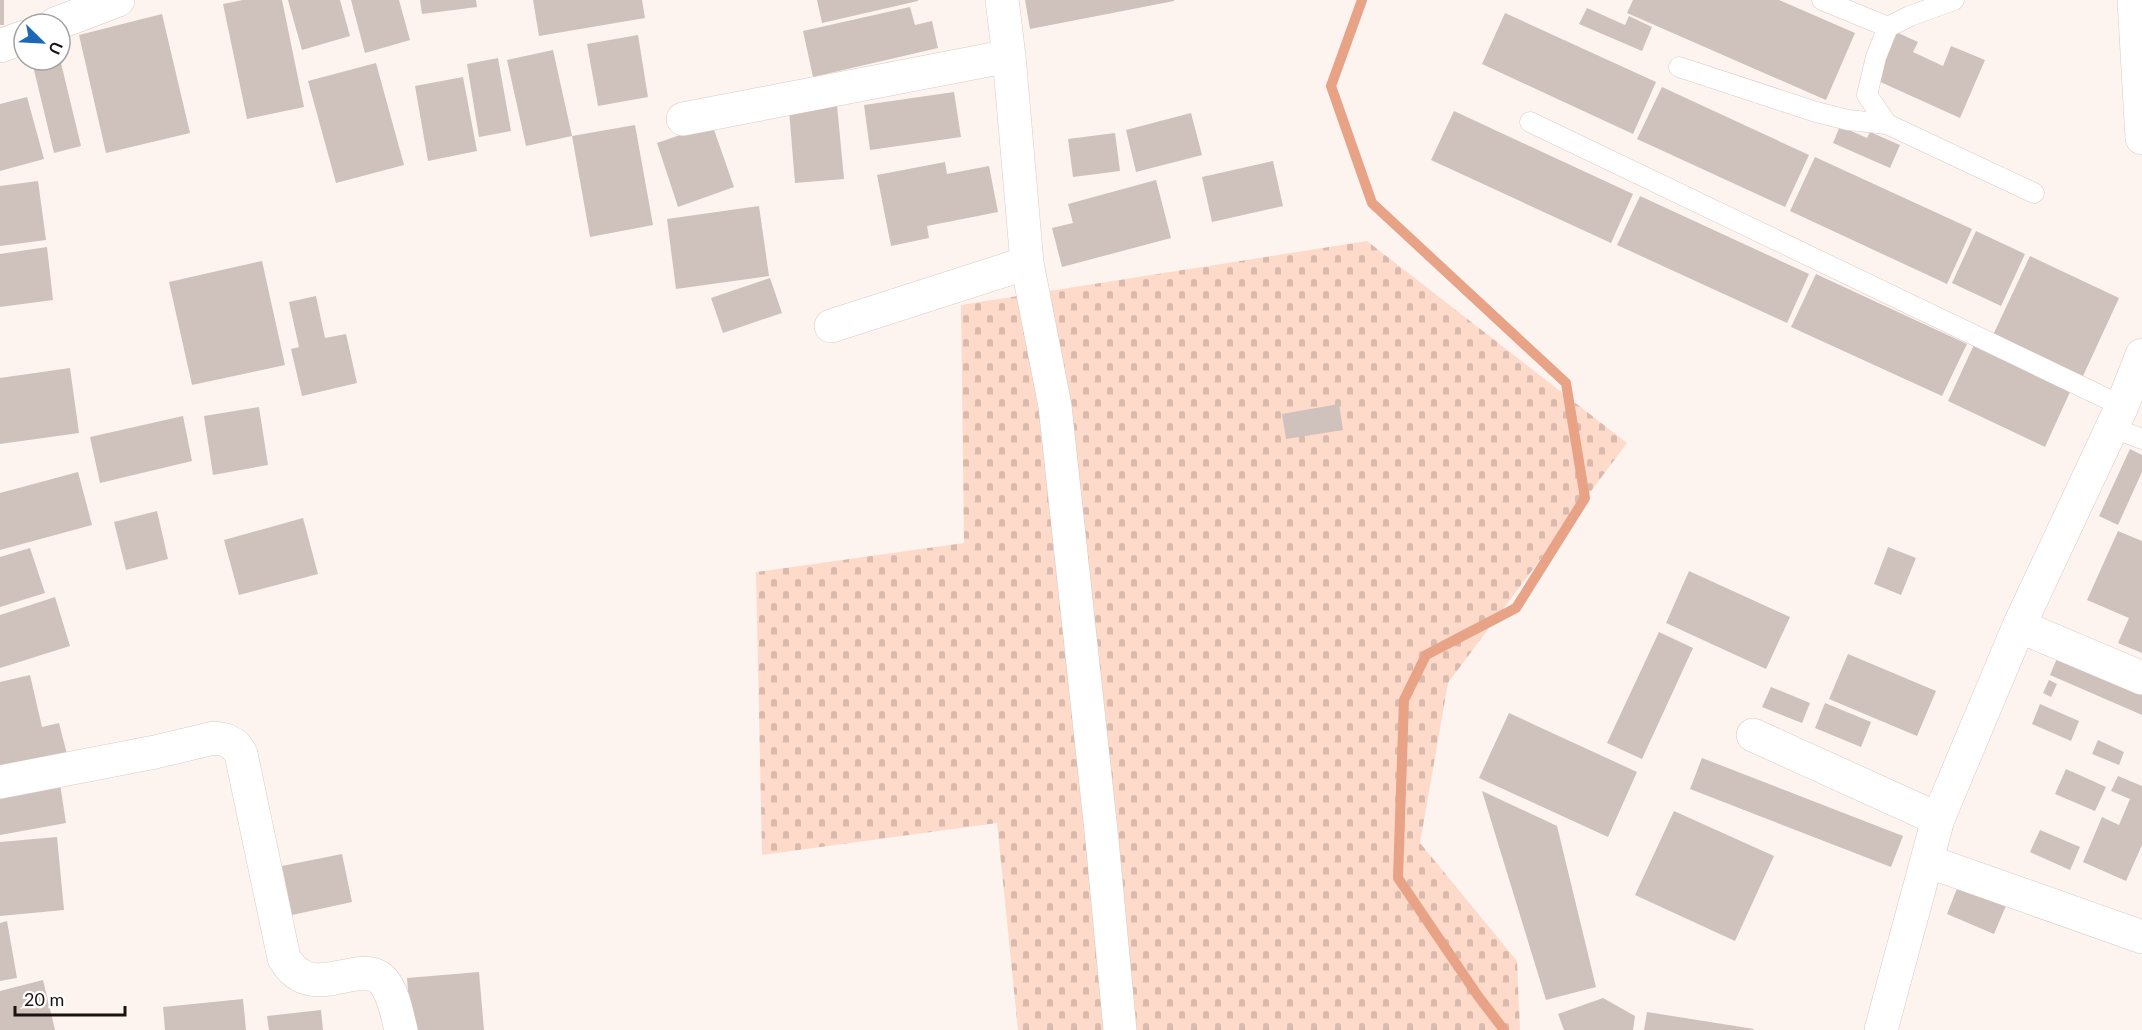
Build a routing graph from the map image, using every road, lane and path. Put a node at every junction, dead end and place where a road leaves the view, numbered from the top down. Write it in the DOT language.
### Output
graph roads {
  1 [pos="118,0"];
  2 [pos="1002,0"];
  3 [pos="1822,0"];
  4 [pos="1954,0"];
  5 [pos="2134,0"];
  6 [pos="72,18"];
  7 [pos="1888,27"];
  8 [pos="1009,56"];
  9 [pos="1679,68"];
  10 [pos="683,119"];
  11 [pos="1530,122"];
  12 [pos="1887,124"];
  13 [pos="2142,138"];
  14 [pos="2034,193"];
  15 [pos="1027,263"];
  16 [pos="831,326"];
  17 [pos="2142,355"];
  18 [pos="2117,417"];
  19 [pos="2142,439"];
  20 [pos="2019,626"];
  21 [pos="2142,678"];
  22 [pos="1753,735"];
  23 [pos="0,782"];
  24 [pos="1938,819"];
  25 [pos="1927,861"];
  26 [pos="2142,937"];
  27 [pos="401,1030"];
  28 [pos="1120,1030"];
  29 [pos="1881,1030"];
  1 -- 6 [label="street"];
  2 -- 8 [label="street"];
  3 -- 7 [label="lane"];
  4 -- 7 [label="lane"];
  5 -- 13 [label="street"];
  7 -- 12 [label="lane"];
  8 -- 10 [label="street"];
  8 -- 15 [label="street"];
  9 -- 12 [label="lane"];
  11 -- 18 [label="lane"];
  12 -- 14 [label="lane"];
  15 -- 16 [label="street"];
  15 -- 28 [label="street"];
  17 -- 18 [label="street"];
  18 -- 19 [label="lane"];
  18 -- 20 [label="street"];
  20 -- 21 [label="street"];
  20 -- 24 [label="street"];
  22 -- 24 [label="street"];
  23 -- 27 [label="street"];
  24 -- 25 [label="street"];
  25 -- 26 [label="street"];
  25 -- 29 [label="street"];
}
